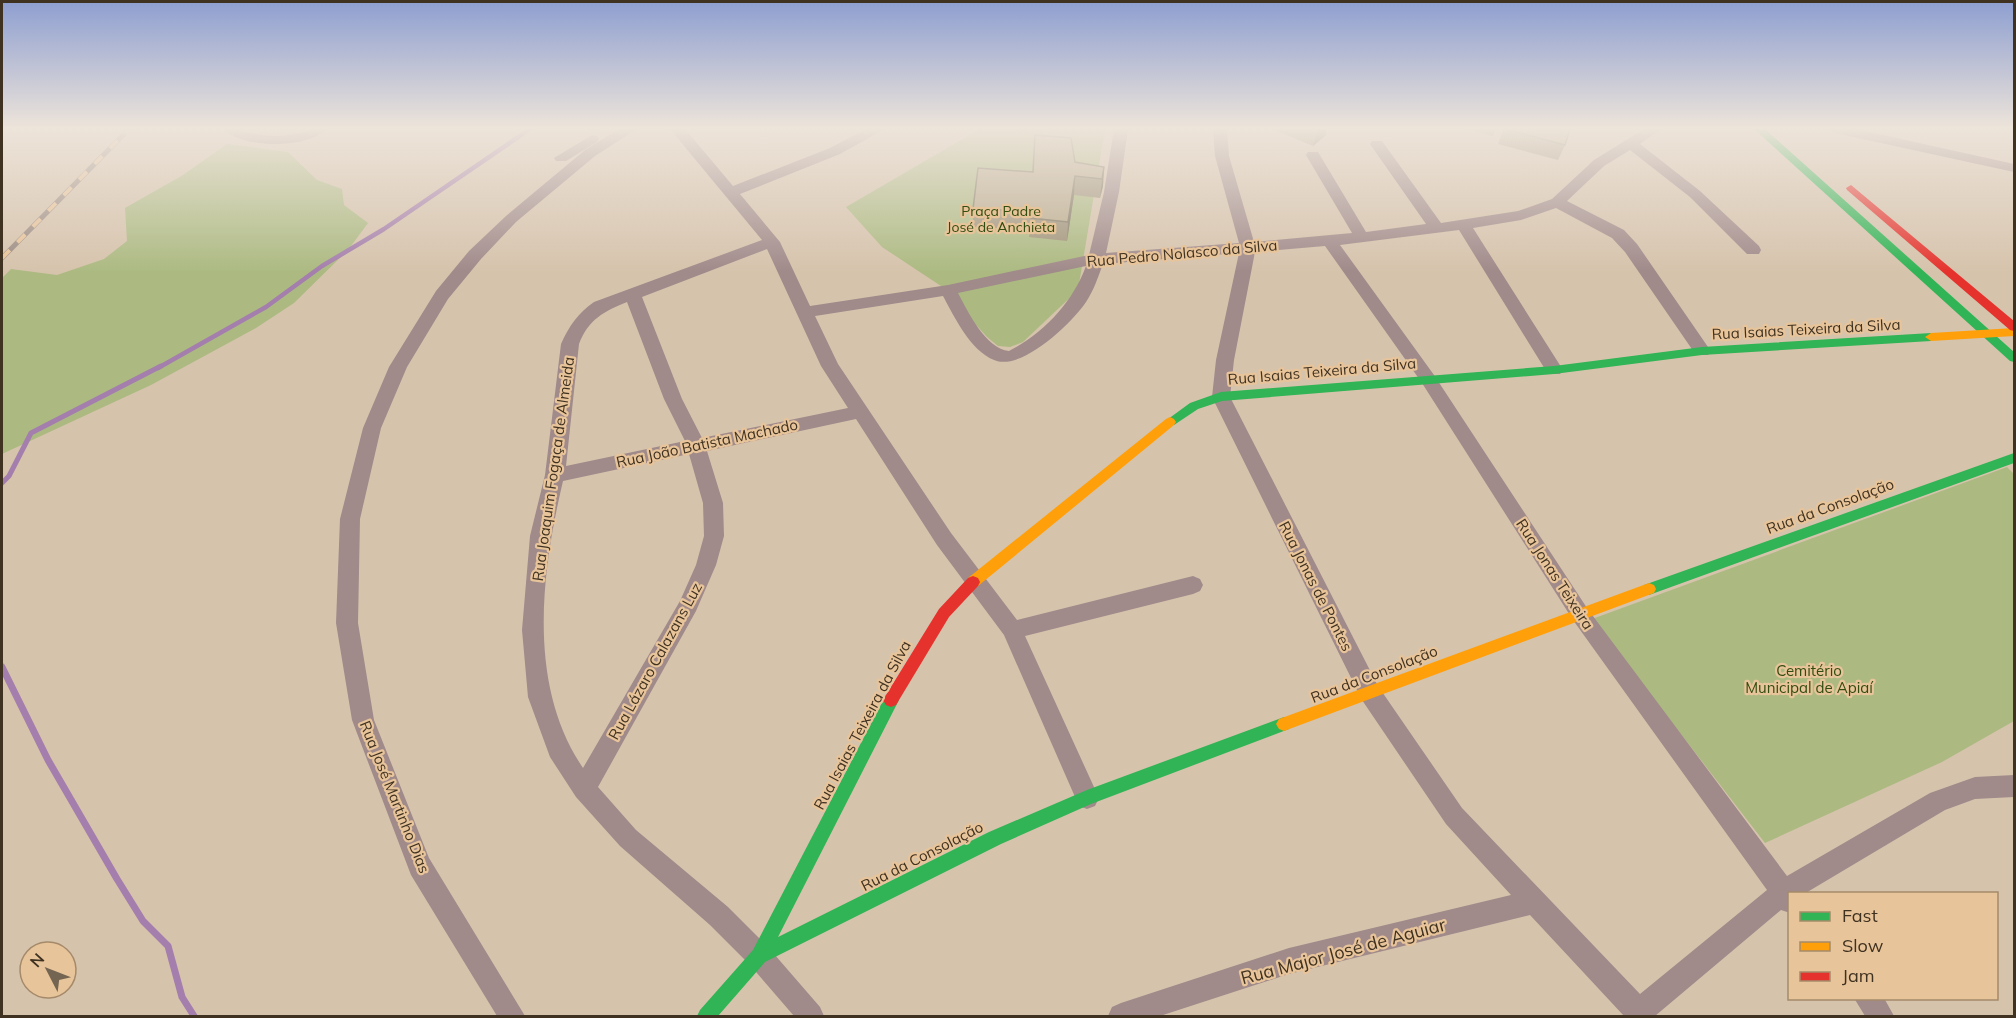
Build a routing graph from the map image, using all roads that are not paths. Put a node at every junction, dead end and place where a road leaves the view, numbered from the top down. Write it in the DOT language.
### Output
graph roads {
  1 [pos="562,177"];
  2 [pos="718,177"];
  3 [pos="771,177"];
  4 [pos="1114,177"];
  5 [pos="1228,177"];
  6 [pos="1325,177"];
  7 [pos="1400,177"];
  8 [pos="1584,177"];
  9 [pos="1677,177"];
  10 [pos="1812,177"];
  11 [pos="1838,177"];
  12 [pos="732,192"];
  13 [pos="1557,202"];
  14 [pos="1463,225"];
  15 [pos="1437,228"];
  16 [pos="1360,236"];
  17 [pos="1329,241"];
  18 [pos="772,242"];
  19 [pos="1248,247"];
  20 [pos="1753,250"];
  21 [pos="1096,259"];
  22 [pos="948,290"];
  23 [pos="632,293"];
  24 [pos="806,312"];
  25 [pos="2014,327"];
  26 [pos="2014,332"];
  27 [pos="1988,335"];
  28 [pos="1702,351"];
  29 [pos="2014,358"];
  30 [pos="1554,370"];
  31 [pos="1428,379"];
  32 [pos="1221,397"];
  33 [pos="859,412"];
  34 [pos="696,445"];
  35 [pos="2014,458"];
  36 [pos="555,475"];
  37 [pos="975,580"];
  38 [pos="1193,585"];
  39 [pos="1580,614"];
  40 [pos="1012,630"];
  41 [pos="1370,693"];
  42 [pos="2014,786"];
  43 [pos="584,789"];
  44 [pos="1087,798"];
  45 [pos="1794,892"];
  46 [pos="1786,897"];
  47 [pos="1533,902"];
  48 [pos="759,956"];
  49 [pos="1868,1000"];
  50 [pos="1641,1015"];
  51 [pos="512,1017"];
  52 [pos="706,1017"];
  53 [pos="811,1017"];
  54 [pos="1121,1017"];
  55 [pos="1881,1017"];
  1 -- 51 [label="street, Rua José Martinho Dias"];
  2 -- 12 [label="street"];
  3 -- 12 [label="street"];
  4 -- 21 [label="street"];
  5 -- 19 [label="street"];
  6 -- 16 [label="street"];
  7 -- 15 [label="street"];
  8 -- 13 [label="street"];
  9 -- 20 [label="street"];
  10 -- 27 [label="street"];
  11 -- 25 [label="street"];
  12 -- 18 [label="street"];
  13 -- 14 [label="street, Rua Pedro Nolasco da Silva"];
  13 -- 28 [label="street"];
  14 -- 15 [label="street, Rua Pedro Nolasco da Silva"];
  14 -- 30 [label="street"];
  15 -- 16 [label="street, Rua Pedro Nolasco da Silva"];
  16 -- 17 [label="street, Rua Pedro Nolasco da Silva"];
  17 -- 19 [label="street, Rua Pedro Nolasco da Silva"];
  17 -- 31 [label="street, Rua Jonas Teixeira"];
  18 -- 23 [label="street, Rua Joaquim Fogaça de Almeida"];
  18 -- 24 [label="street"];
  19 -- 21 [label="street, Rua Pedro Nolasco da Silva"];
  19 -- 32 [label="street"];
  21 -- 22 [label="street, Rua Pedro Nolasco da Silva"];
  21 -- 22 [label="street"];
  22 -- 24 [label="street, Rua Pedro Nolasco da Silva"];
  23 -- 34 [label="street, Rua Lázaro Calazans Luz"];
  23 -- 36 [label="street, Rua Joaquim Fogaça de Almeida"];
  24 -- 33 [label="street"];
  26 -- 27 [label="street, Rua Isaias Teixeira da Silva"];
  27 -- 28 [label="street, Rua Isaias Teixeira da Silva"];
  27 -- 29 [label="street"];
  28 -- 30 [label="street, Rua Isaias Teixeira da Silva"];
  30 -- 31 [label="street, Rua Isaias Teixeira da Silva"];
  31 -- 32 [label="street, Rua Isaias Teixeira da Silva"];
  31 -- 39 [label="street, Rua Jonas Teixeira"];
  32 -- 37 [label="street, Rua Isaias Teixeira da Silva"];
  32 -- 41 [label="street, Rua Jonas de Pontes"];
  33 -- 34 [label="street, Rua João Batista Machado"];
  33 -- 37 [label="street"];
  34 -- 36 [label="street, Rua João Batista Machado"];
  34 -- 43 [label="street, Rua Lázaro Calazans Luz"];
  35 -- 39 [label="street, Rua da Consolação"];
  36 -- 43 [label="street, Rua Joaquim Fogaça de Almeida"];
  37 -- 40 [label="street"];
  37 -- 48 [label="street, Rua Isaias Teixeira da Silva"];
  38 -- 40 [label="street"];
  39 -- 41 [label="street, Rua da Consolação"];
  39 -- 46 [label="street, Rua Jonas Teixeira"];
  40 -- 44 [label="street"];
  41 -- 44 [label="street, Rua da Consolação"];
  41 -- 47 [label="street, Rua Jonas de Pontes"];
  42 -- 45 [label="street"];
  43 -- 48 [label="street, Rua Joaquim Fogaça de Almeida"];
  44 -- 48 [label="street, Rua da Consolação"];
  46 -- 50 [label="street"];
  47 -- 50 [label="street, Rua Jonas de Pontes"];
  47 -- 54 [label="street, Rua Major José de Aguiar"];
  48 -- 52 [label="street"];
  48 -- 53 [label="street"];
  49 -- 55 [label="street"];
}
